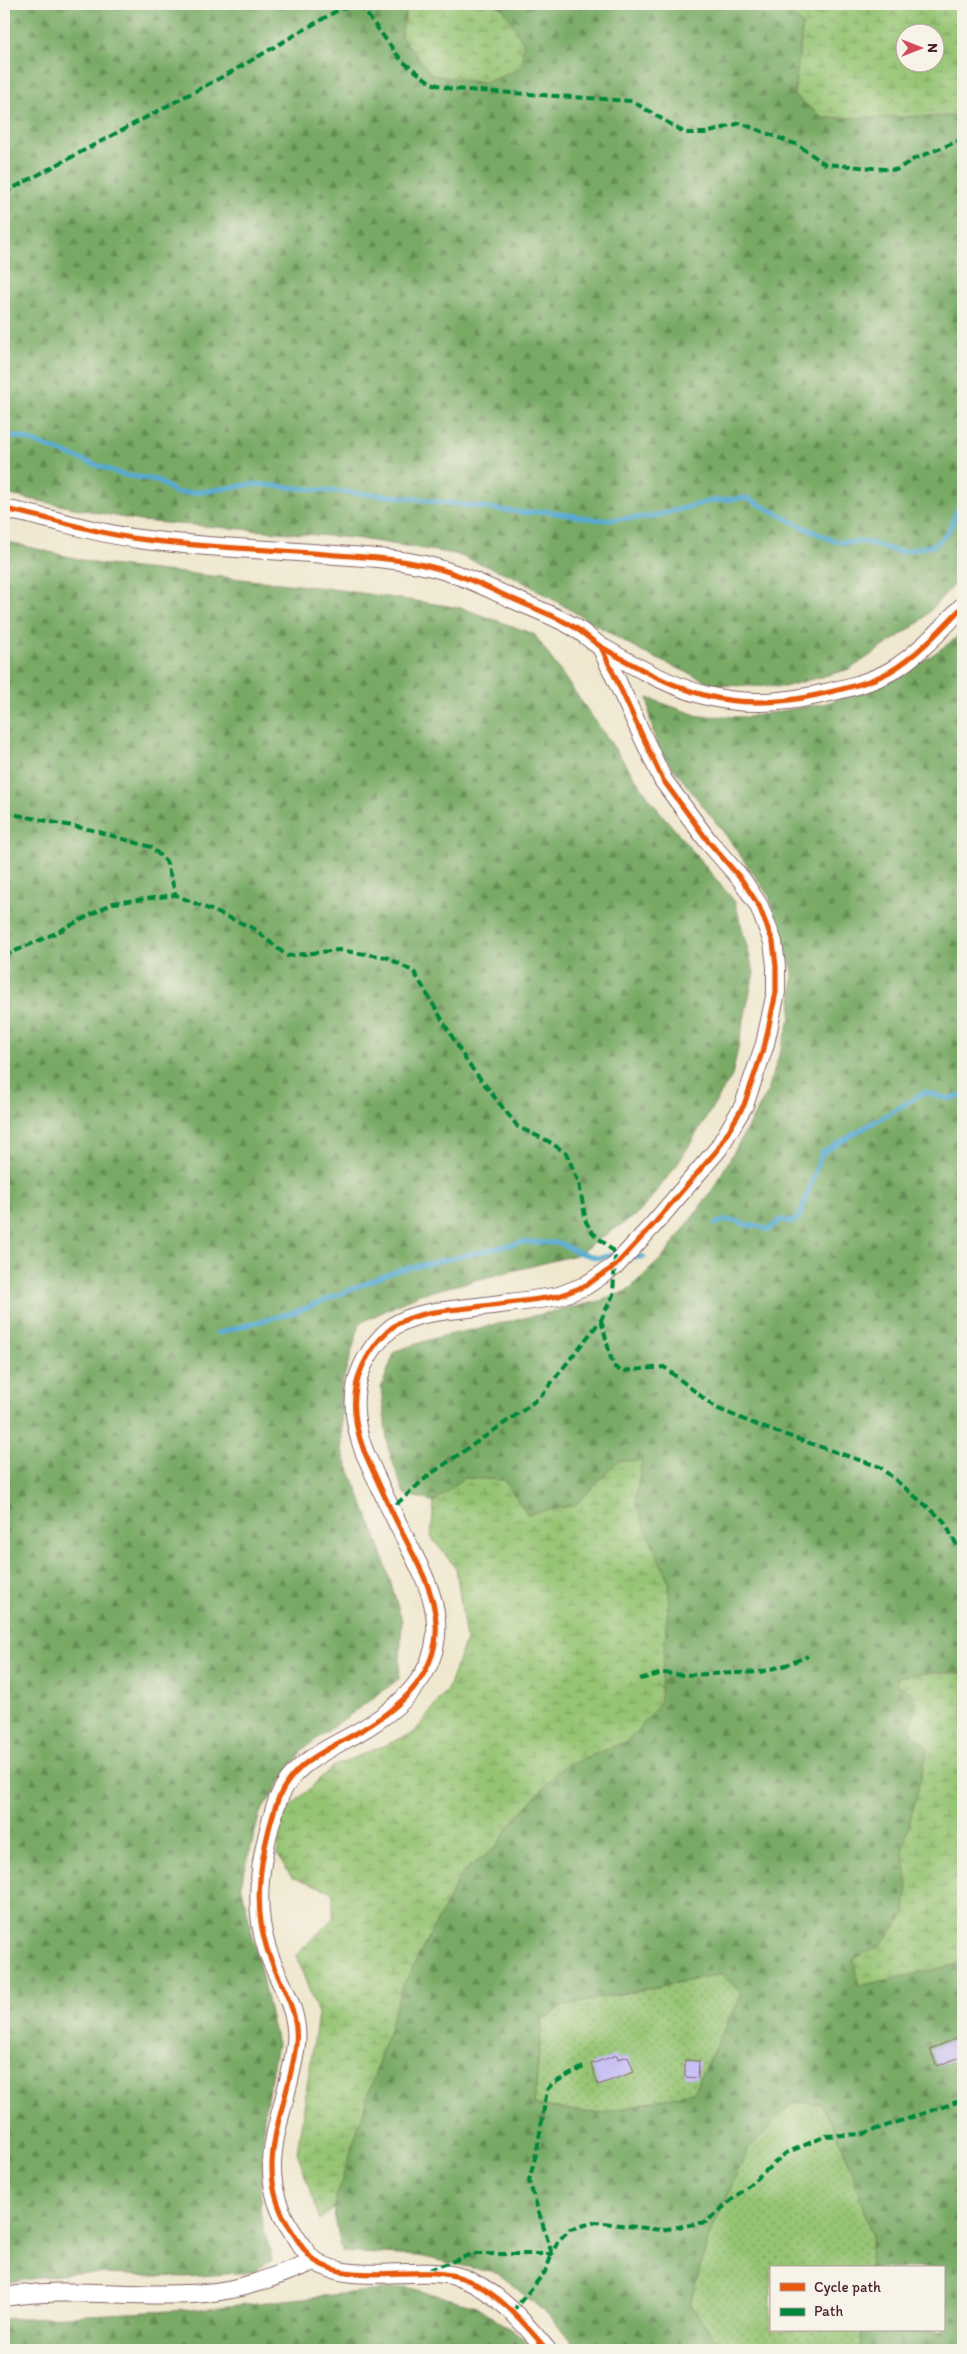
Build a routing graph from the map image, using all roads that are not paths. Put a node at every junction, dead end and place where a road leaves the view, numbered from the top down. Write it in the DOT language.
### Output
graph roads {
  1 [pos="4,509"];
  2 [pos="963,606"];
  3 [pos="601,647"];
  4 [pos="313,2260"];
  5 [pos="4,2297"];
  6 [pos="547,2350"];
  1 -- 3 [label="street"];
  2 -- 3 [label="street"];
  3 -- 4 [label="street"];
  4 -- 5 [label="street"];
  4 -- 6 [label="street"];
}
